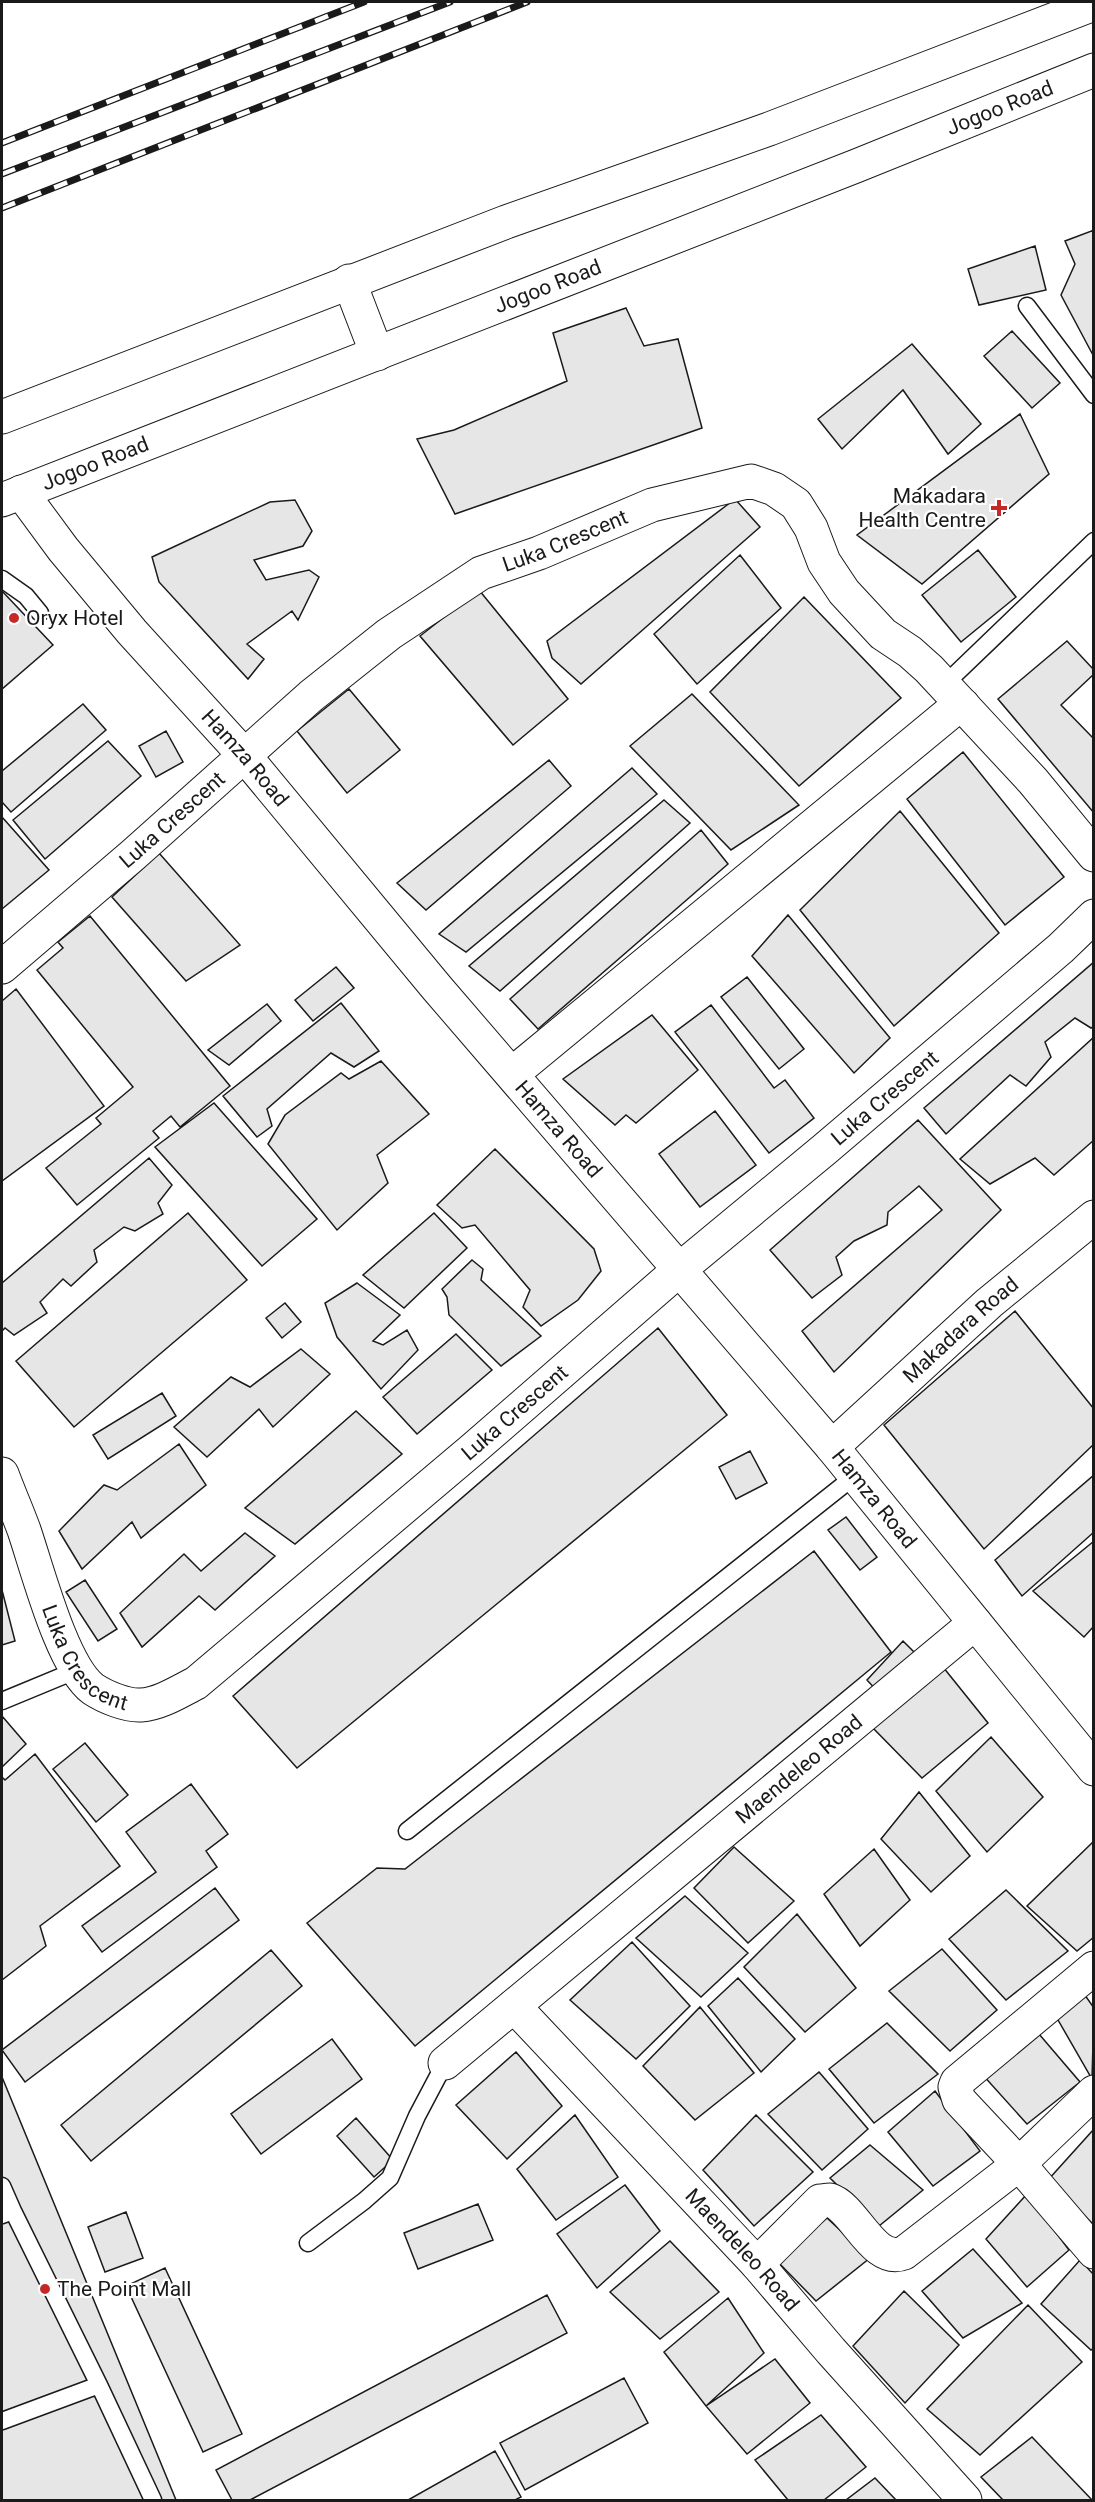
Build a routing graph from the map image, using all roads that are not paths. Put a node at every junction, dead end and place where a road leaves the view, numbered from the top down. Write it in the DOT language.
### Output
graph roads {
  1 [pos="1094,4"];
  2 [pos="1094,70"];
  3 [pos="349,281"];
  4 [pos="1027,306"];
  5 [pos="377,354"];
  6 [pos="1094,395"];
  7 [pos="2,417"];
  8 [pos="11,496"];
  9 [pos="1094,541"];
  10 [pos="2,579"];
  11 [pos="40,613"];
  12 [pos="954,695"];
  13 [pos="244,755"];
  14 [pos="1094,855"];
  15 [pos="1094,916"];
  16 [pos="2,967"];
  17 [pos="512,1074"];
  18 [pos="1094,1217"];
  19 [pos="680,1269"];
  20 [pos="832,1447"];
  21 [pos="2,1474"];
  22 [pos="856,1475"];
  23 [pos="975,1623"];
  24 [pos="77,1670"];
  25 [pos="2,1701"];
  26 [pos="1094,1768"];
  27 [pos="407,1831"];
  28 [pos="1089,1981"];
  29 [pos="514,2006"];
  30 [pos="445,2063"];
  31 [pos="1094,2092"];
  32 [pos="1019,2164"];
  33 [pos="2,2186"];
  34 [pos="7,2213"];
  35 [pos="308,2243"];
  36 [pos="1094,2252"];
  37 [pos="757,2264"];
  38 [pos="99,2385"];
  39 [pos="2,2421"];
  40 [pos="153,2500"];
  41 [pos="965,2500"];
  1 -- 3 [label="street"];
  2 -- 5 [label="street, Jogoo Road"];
  3 -- 5 [label="street"];
  3 -- 7 [label="street"];
  4 -- 6 [label="lane"];
  5 -- 8 [label="street, Jogoo Road"];
  8 -- 13 [label="street, Hamza Road"];
  9 -- 12 [label="lane"];
  10 -- 11 [label="lane"];
  12 -- 13 [label="street, Luka Crescent"];
  12 -- 14 [label="street, Luka Crescent"];
  12 -- 17 [label="street"];
  13 -- 16 [label="street, Luka Crescent"];
  13 -- 17 [label="street, Hamza Road"];
  15 -- 19 [label="street, Luka Crescent"];
  17 -- 19 [label="street, Hamza Road"];
  18 -- 20 [label="street, Makadara Road"];
  19 -- 20 [label="street, Hamza Road"];
  19 -- 24 [label="street, Luka Crescent"];
  20 -- 22 [label="street, Hamza Road"];
  21 -- 24 [label="street, Luka Crescent"];
  22 -- 23 [label="street, Hamza Road"];
  22 -- 27 [label="lane"];
  23 -- 26 [label="street, Hamza Road"];
  23 -- 29 [label="street, Maendeleo Road"];
  24 -- 25 [label="lane"];
  28 -- 32 [label="street"];
  29 -- 30 [label="street, Maendeleo Road"];
  29 -- 37 [label="street, Maendeleo Road"];
  30 -- 35 [label="lane"];
  31 -- 32 [label="street"];
  32 -- 36 [label="street"];
  32 -- 37 [label="street"];
  33 -- 34 [label="lane"];
  34 -- 38 [label="lane"];
  37 -- 41 [label="street, Maendeleo Road"];
  38 -- 39 [label="lane"];
  38 -- 40 [label="lane"];
}
